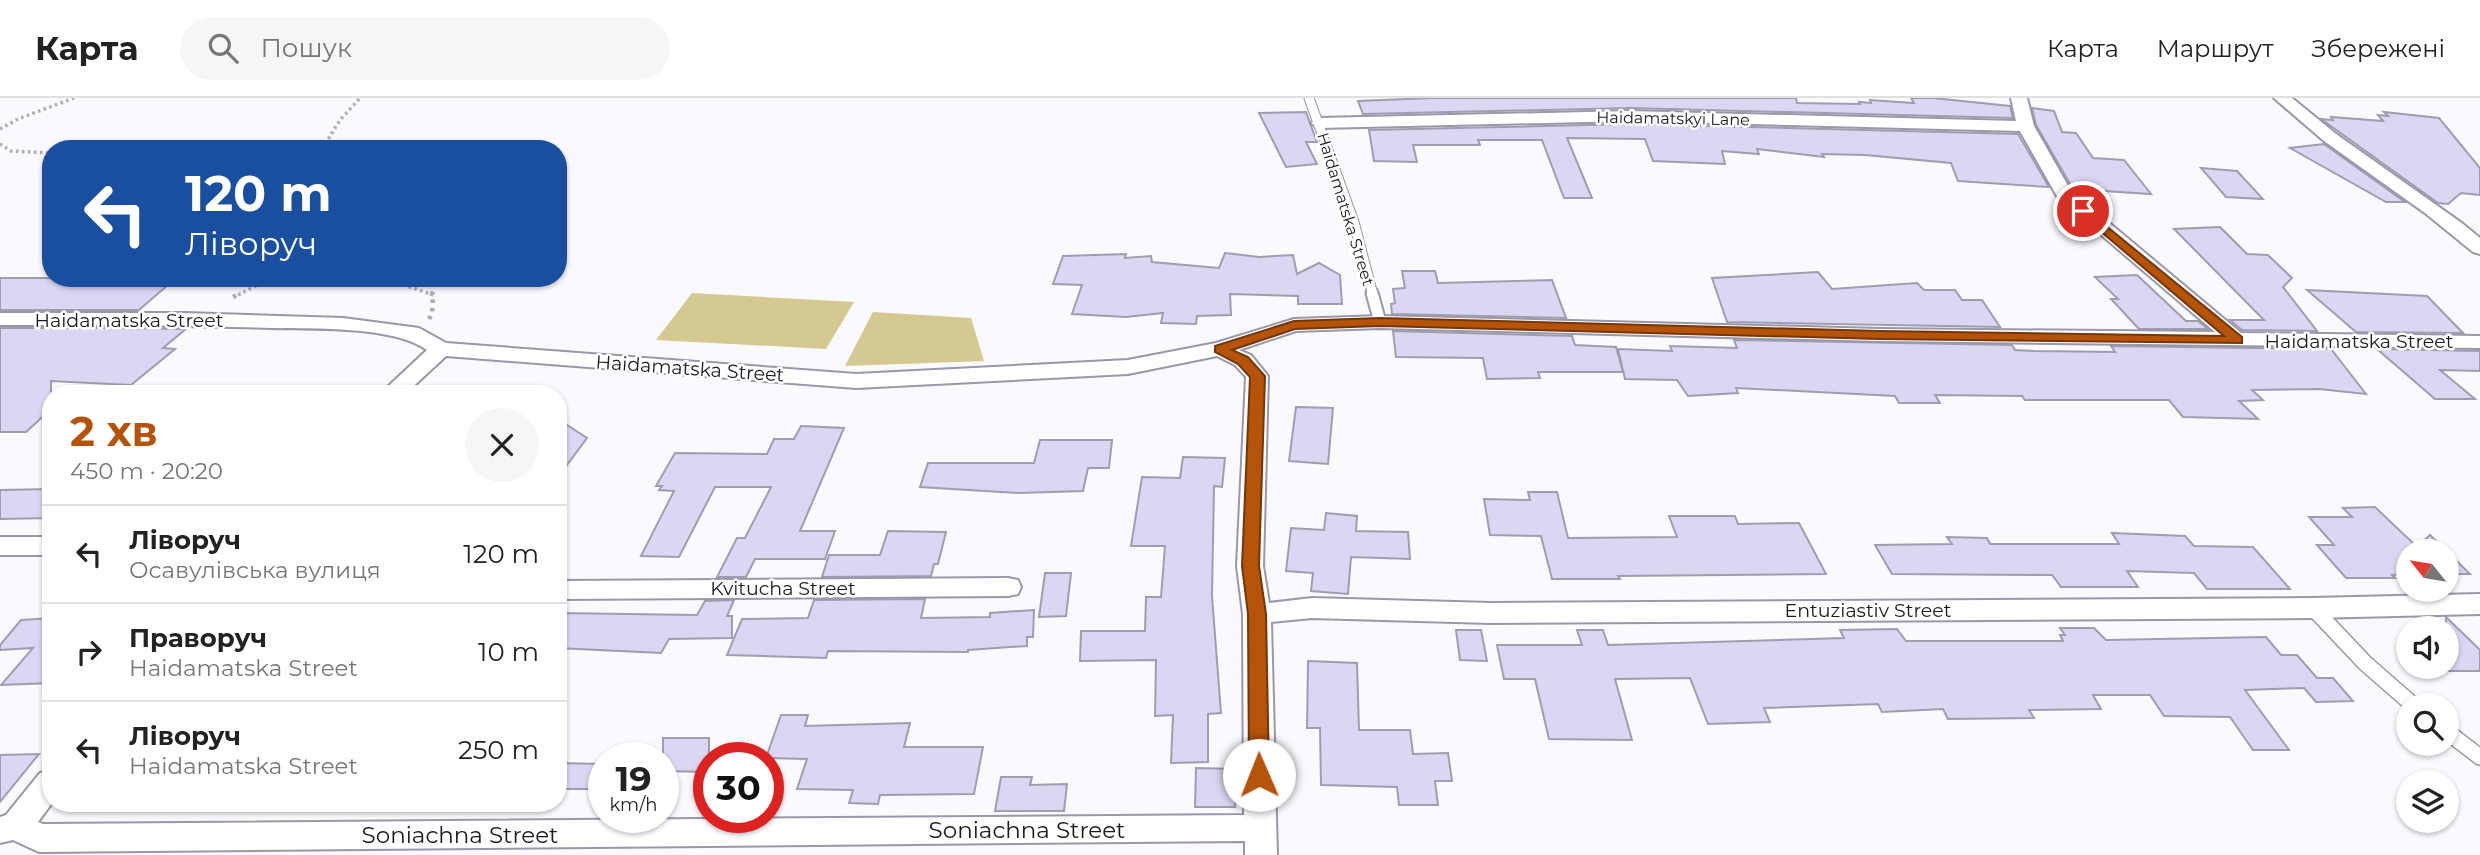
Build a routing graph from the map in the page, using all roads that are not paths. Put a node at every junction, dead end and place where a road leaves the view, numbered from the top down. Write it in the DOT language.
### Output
graph roads {
  1 [pos="1309,98"];
  2 [pos="2019,98"];
  3 [pos="2282,98"];
  4 [pos="1320,123"];
  5 [pos="2026,126"];
  6 [pos="2470,232"];
  7 [pos="2480,248"];
  8 [pos="0,319"];
  9 [pos="1380,322"];
  10 [pos="2237,340"];
  11 [pos="2480,342"];
  12 [pos="441,349"];
  13 [pos="1220,349"];
  14 [pos="401,385"];
  15 [pos="0,546"];
  16 [pos="42,546"];
  17 [pos="1007,587"];
  18 [pos="567,590"];
  19 [pos="2480,604"];
  20 [pos="2313,608"];
  21 [pos="1257,614"];
  22 [pos="2399,693"];
  23 [pos="2459,741"];
  24 [pos="2480,757"];
  25 [pos="42,792"];
  26 [pos="8,828"];
  27 [pos="1260,842"];
  1 -- 4 [label="lane, Haidamatska Street"];
  2 -- 5 [label="street, Haidamatska Street"];
  3 -- 6 [label="street"];
  4 -- 5 [label="street, Haidamatskyi Lane"];
  4 -- 9 [label="lane, Haidamatska Street"];
  5 -- 10 [label="street, Haidamatska Street"];
  6 -- 7 [label="street"];
  8 -- 12 [label="street, Haidamatska Street"];
  9 -- 10 [label="street, Haidamatska Street"];
  9 -- 13 [label="street, Haidamatska Street"];
  10 -- 11 [label="street, Haidamatska Street"];
  12 -- 13 [label="street, Haidamatska Street"];
  12 -- 14 [label="street"];
  13 -- 21 [label="street"];
  15 -- 16 [label="street"];
  17 -- 18 [label="street, Kvitucha Street"];
  19 -- 20 [label="street, Entuziastiv Street"];
  20 -- 21 [label="street, Entuziastiv Street"];
  20 -- 22 [label="lane"];
  21 -- 27 [label="street"];
  23 -- 24 [label="lane"];
  25 -- 26 [label="street"];
  26 -- 27 [label="street, Soniachna Street"];
}
